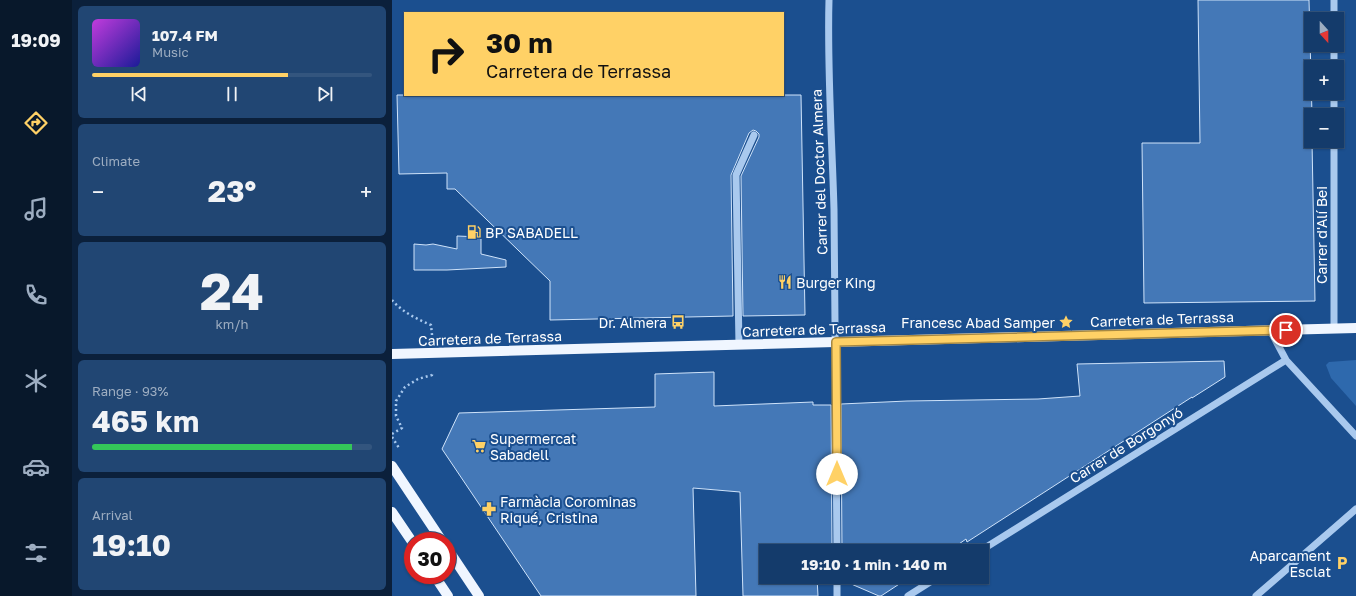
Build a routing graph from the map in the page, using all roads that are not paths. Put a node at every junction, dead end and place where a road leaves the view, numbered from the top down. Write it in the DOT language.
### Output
graph roads {
  1 [pos="830,0"];
  2 [pos="1334,0"];
  3 [pos="1334,12"];
  4 [pos="754,135"];
  5 [pos="1334,148"];
  6 [pos="1334,328"];
  7 [pos="1356,328"];
  8 [pos="1270,330"];
  9 [pos="836,342"];
  10 [pos="739,345"];
  11 [pos="392,354"];
  12 [pos="1286,360"];
  13 [pos="1356,436"];
  14 [pos="392,466"];
  15 [pos="1356,509"];
  16 [pos="392,512"];
  17 [pos="406,532"];
  18 [pos="436,532"];
  19 [pos="837,544"];
  20 [pos="989,545"];
  21 [pos="456,562"];
  22 [pos="440,584"];
  23 [pos="837,584"];
  24 [pos="927,584"];
  25 [pos="448,596"];
  26 [pos="479,596"];
  27 [pos="837,596"];
  28 [pos="908,596"];
  29 [pos="1256,596"];
  1 -- 9 [label="street, Carrer del Doctor Almera"];
  2 -- 3 [label="street"];
  4 -- 10 [label="street"];
  5 -- 6 [label="street, Carrer d'Alí Bei"];
  6 -- 7 [label="main road, Carretera de Terrassa"];
  6 -- 8 [label="main road, Carretera de Terrassa"];
  8 -- 9 [label="main road, Carretera de Terrassa"];
  8 -- 12 [label="street"];
  9 -- 10 [label="main road, Carretera de Terrassa"];
  9 -- 19 [label="street, Carrer del Doctor Almera"];
  10 -- 11 [label="main road, Carretera de Terrassa"];
  12 -- 13 [label="street"];
  12 -- 20 [label="street, Carrer de Borgonyó"];
  14 -- 18 [label="main road"];
  15 -- 29 [label="street"];
  16 -- 17 [label="main road"];
  21 -- 26 [label="main road"];
  22 -- 25 [label="main road"];
  23 -- 27 [label="street"];
  24 -- 28 [label="street"];
}
